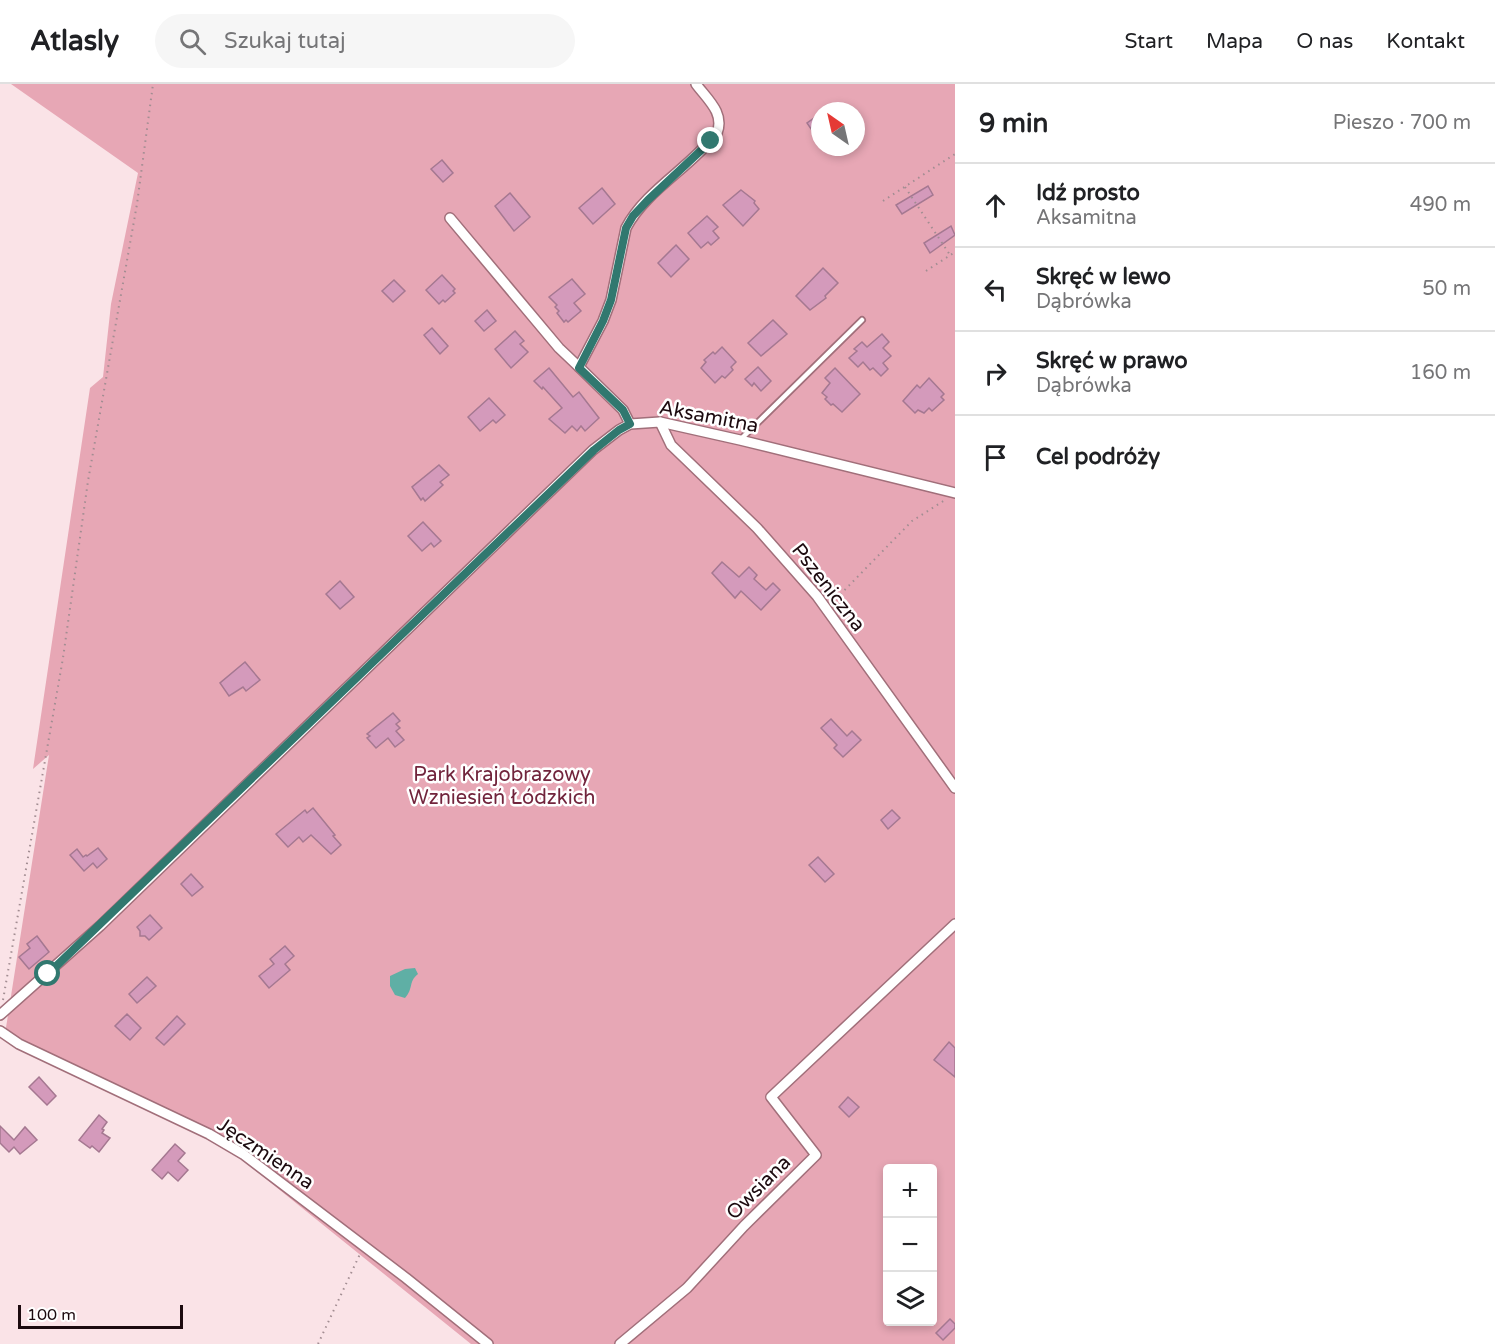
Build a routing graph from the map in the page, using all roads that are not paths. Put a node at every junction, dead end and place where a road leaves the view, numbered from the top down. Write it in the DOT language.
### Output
graph roads {
  1 [pos="696,84"];
  2 [pos="450,218"];
  3 [pos="862,320"];
  4 [pos="579,368"];
  5 [pos="660,422"];
  6 [pos="630,424"];
  7 [pos="740,440"];
  8 [pos="955,493"];
  9 [pos="955,788"];
  10 [pos="955,924"];
  11 [pos="0,1015"];
  12 [pos="0,1031"];
  13 [pos="488,1344"];
  14 [pos="620,1344"];
  1 -- 4 [label="street"];
  2 -- 4 [label="street"];
  3 -- 7 [label="lane"];
  4 -- 6 [label="street"];
  5 -- 6 [label="street, Aksamitna"];
  5 -- 7 [label="street, Aksamitna"];
  5 -- 9 [label="street, Pszeniczna"];
  6 -- 11 [label="street, Aksamitna"];
  7 -- 8 [label="street, Aksamitna"];
  10 -- 14 [label="street, Owsiana"];
  12 -- 13 [label="street, Jęczmienna"];
}
